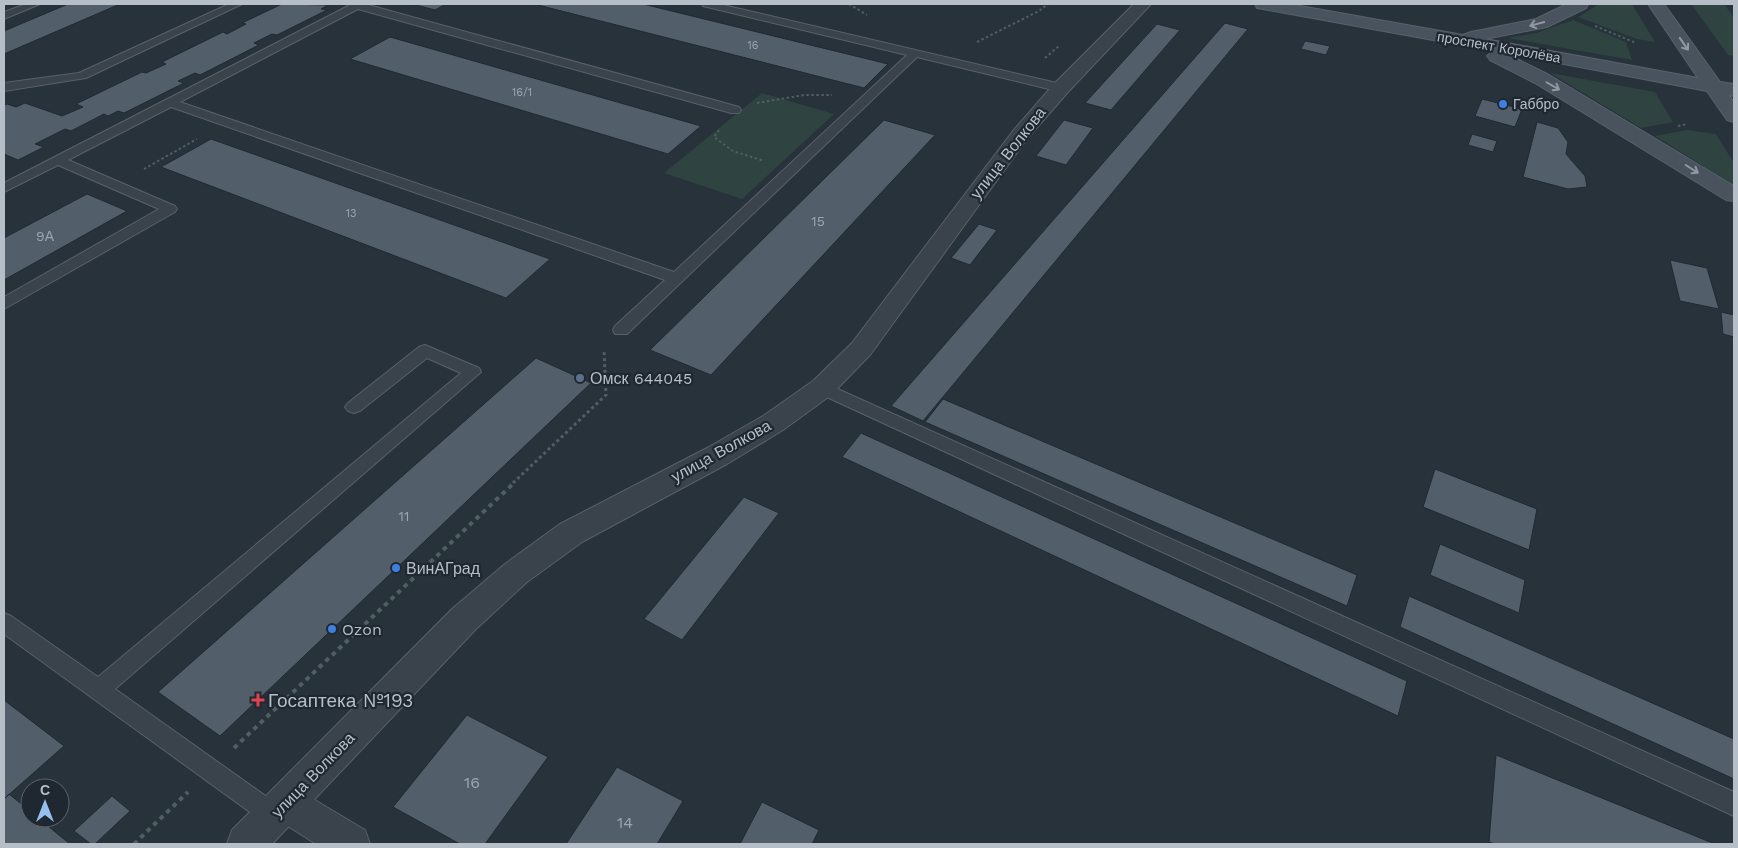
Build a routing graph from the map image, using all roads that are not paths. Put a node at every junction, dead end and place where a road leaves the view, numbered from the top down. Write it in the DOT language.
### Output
graph roads {
  1 [pos="35,4"];
  2 [pos="237,4"];
  3 [pos="707,4"];
  4 [pos="1143,4"];
  5 [pos="1263,4"];
  6 [pos="1580,4"];
  7 [pos="1656,4"];
  8 [pos="358,5"];
  9 [pos="4,16"];
  10 [pos="1460,40"];
  11 [pos="915,53"];
  12 [pos="1713,86"];
  13 [pos="4,88"];
  14 [pos="1060,88"];
  15 [pos="1734,90"];
  16 [pos="169,102"];
  17 [pos="735,110"];
  18 [pos="1734,116"];
  19 [pos="57,160"];
  20 [pos="4,188"];
  21 [pos="1734,195"];
  22 [pos="676,278"];
  23 [pos="4,304"];
  24 [pos="621,330"];
  25 [pos="822,388"];
  26 [pos="354,406"];
  27 [pos="4,622"];
  28 [pos="98,690"];
  29 [pos="1734,804"];
  30 [pos="279,809"];
  31 [pos="246,844"];
  32 [pos="351,844"];
  1 -- 9 [label="lane"];
  2 -- 13 [label="lane"];
  3 -- 11 [label="lane"];
  4 -- 14 [label="street, улица Волкова"];
  5 -- 10 [label="main road, проспект Королёва"];
  6 -- 10 [label="main road, one-way"];
  7 -- 12 [label="main road, one-way"];
  8 -- 16 [label="lane"];
  8 -- 17 [label="lane"];
  10 -- 12 [label="main road, проспект Королёва"];
  10 -- 21 [label="main road, one-way"];
  11 -- 14 [label="lane"];
  11 -- 22 [label="lane"];
  12 -- 15 [label="main road, проспект Королёва"];
  12 -- 18 [label="main road"];
  14 -- 25 [label="street, улица Волкова"];
  16 -- 19 [label="lane"];
  16 -- 22 [label="lane"];
  19 -- 20 [label="lane"];
  19 -- 23 [label="lane"];
  22 -- 24 [label="lane"];
  25 -- 29 [label="lane"];
  25 -- 30 [label="street, улица Волкова"];
  26 -- 28 [label="lane"];
  27 -- 28 [label="lane"];
  28 -- 30 [label="lane"];
  30 -- 31 [label="street, улица Волкова"];
  30 -- 32 [label="street"];
}
